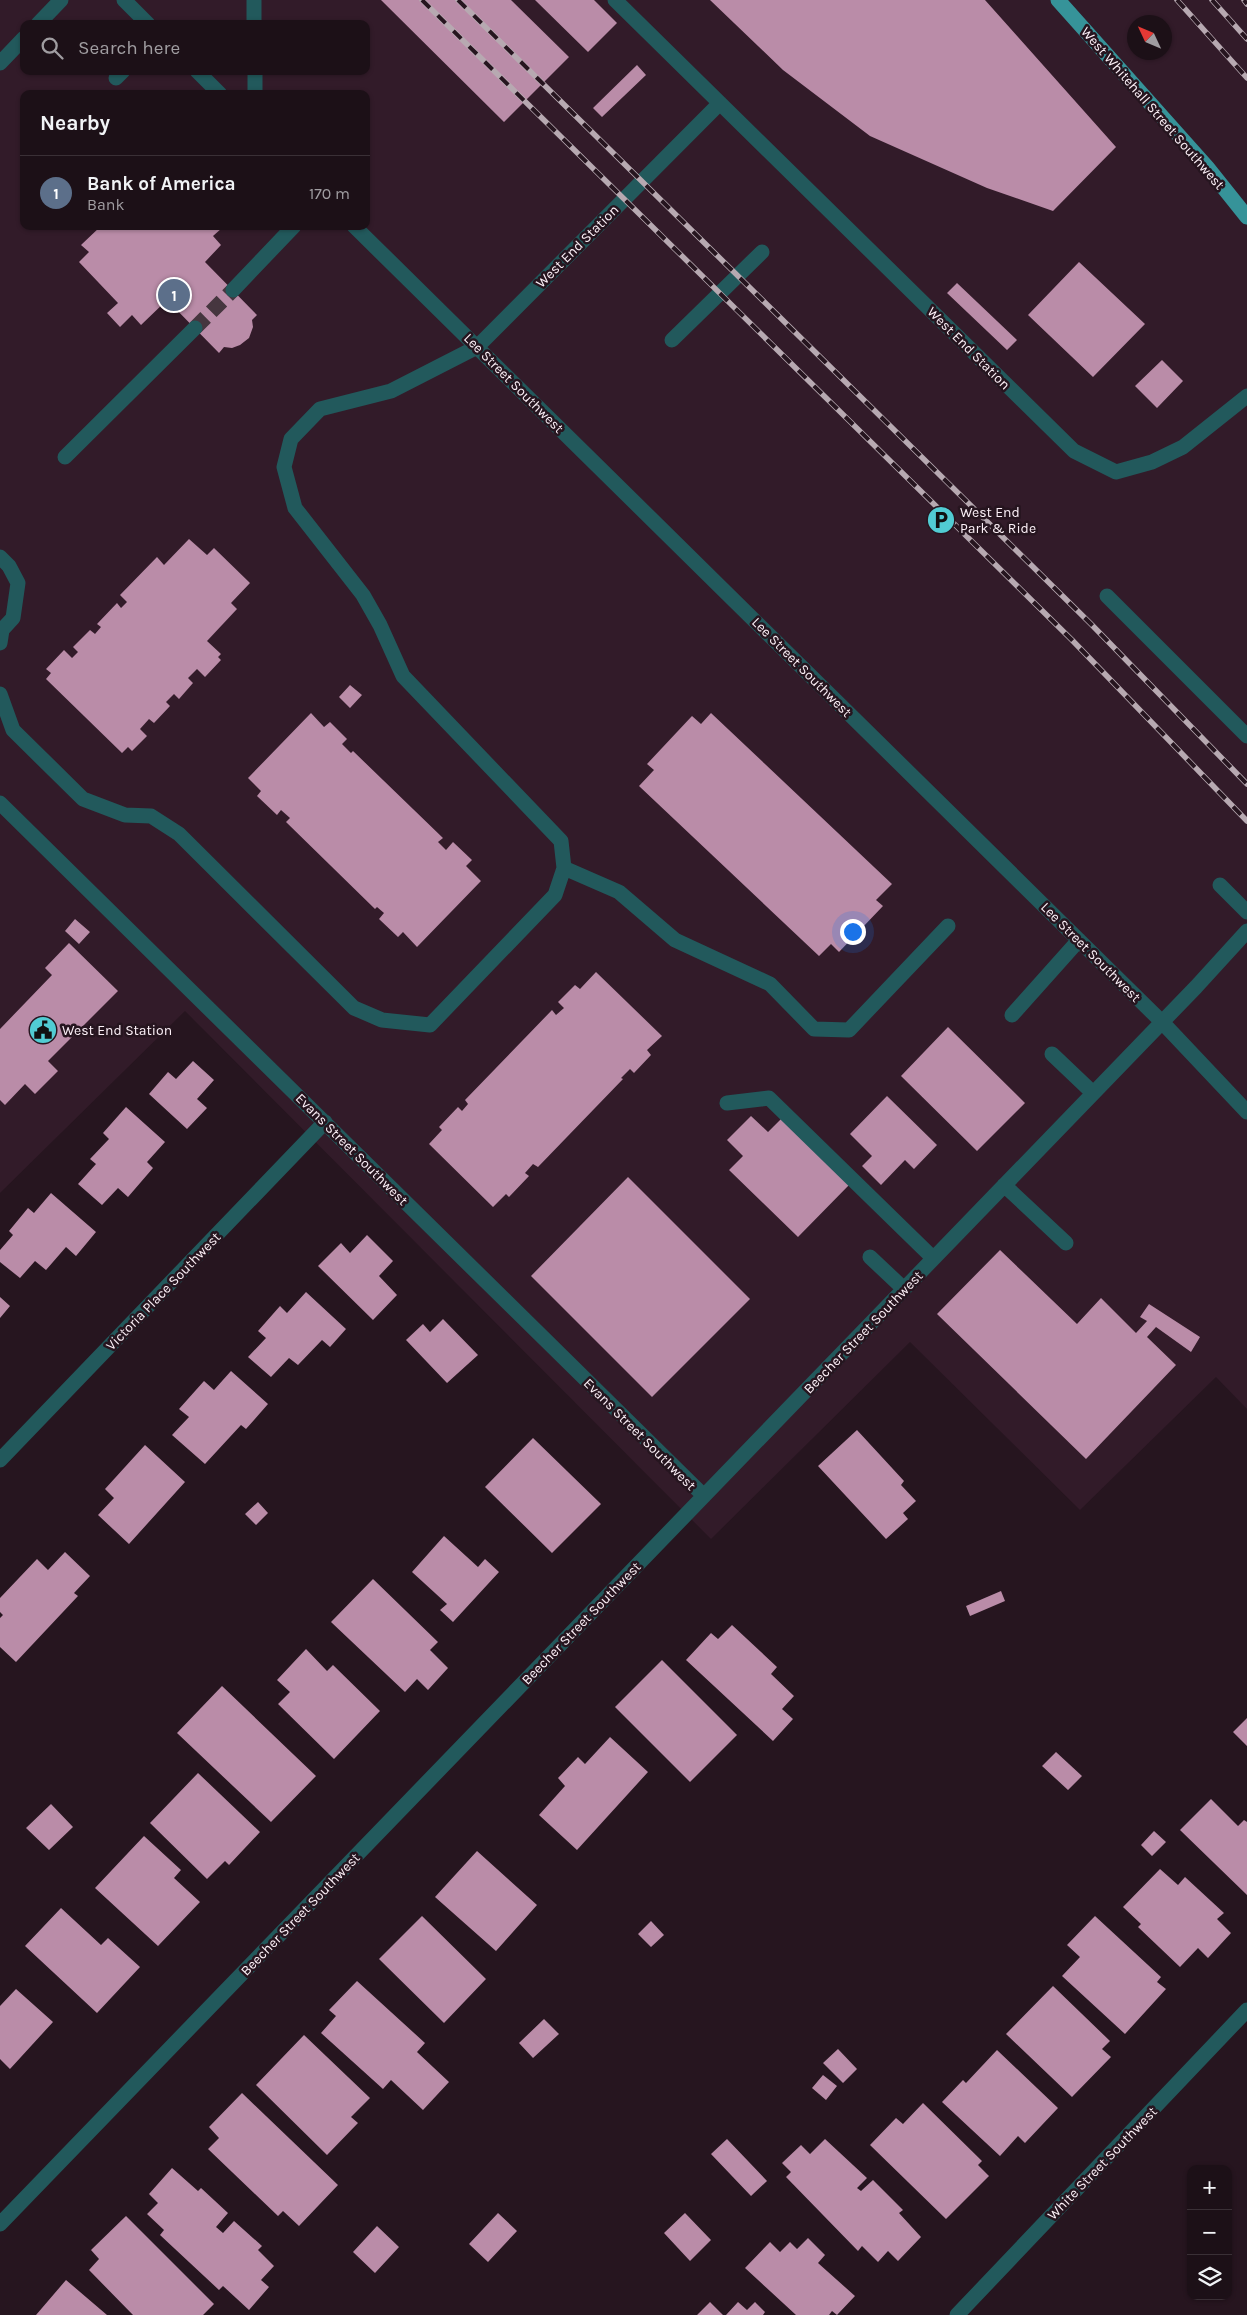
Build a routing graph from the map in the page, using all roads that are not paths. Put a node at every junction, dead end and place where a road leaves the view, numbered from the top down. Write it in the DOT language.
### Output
graph roads {
  1 [pos="61,0"];
  2 [pos="124,0"];
  3 [pos="615,0"];
  4 [pos="1058,0"];
  5 [pos="254,1"];
  6 [pos="42,20"];
  7 [pos="144,20"];
  8 [pos="254,20"];
  9 [pos="20,42"];
  10 [pos="0,63"];
  11 [pos="201,75"];
  12 [pos="255,75"];
  13 [pos="216,90"];
  14 [pos="255,90"];
  15 [pos="720,103"];
  16 [pos="1247,217"];
  17 [pos="290,230"];
  18 [pos="358,230"];
  19 [pos="762,252"];
  20 [pos="233,290"];
  21 [pos="195,328"];
  22 [pos="672,340"];
  23 [pos="477,347"];
  24 [pos="1247,396"];
  25 [pos="65,457"];
  26 [pos="0,557"];
  27 [pos="1107,596"];
  28 [pos="0,643"];
  29 [pos="0,694"];
  30 [pos="1247,736"];
  31 [pos="0,803"];
  32 [pos="564,868"];
  33 [pos="1220,884"];
  34 [pos="1247,912"];
  35 [pos="948,926"];
  36 [pos="1247,931"];
  37 [pos="1079,940"];
  38 [pos="1012,1015"];
  39 [pos="1162,1022"];
  40 [pos="1052,1054"];
  41 [pos="1093,1093"];
  42 [pos="727,1104"];
  43 [pos="1247,1112"];
  44 [pos="325,1122"];
  45 [pos="1004,1185"];
  46 [pos="1066,1243"];
  47 [pos="870,1257"];
  48 [pos="933,1258"];
  49 [pos="904,1289"];
  50 [pos="0,1460"];
  51 [pos="704,1496"];
  52 [pos="1247,2010"];
  53 [pos="0,2224"];
  54 [pos="957,2315"];
  1 -- 6 [label="street"];
  2 -- 7 [label="street"];
  3 -- 15 [label="street, West End Station"];
  4 -- 16 [label="main road, West Whitehall Street Southwest"];
  5 -- 8 [label="street"];
  9 -- 10 [label="street"];
  11 -- 13 [label="street"];
  12 -- 14 [label="street"];
  15 -- 23 [label="street, West End Station"];
  15 -- 24 [label="street, West End Station"];
  17 -- 20 [label="street"];
  18 -- 23 [label="street, Lee Street Southwest"];
  19 -- 22 [label="street"];
  21 -- 25 [label="street"];
  23 -- 32 [label="street, West End Station"];
  23 -- 37 [label="street, Lee Street Southwest"];
  26 -- 28 [label="street"];
  27 -- 30 [label="street"];
  29 -- 32 [label="street"];
  31 -- 44 [label="street, Evans Street Southwest"];
  32 -- 35 [label="street"];
  33 -- 34 [label="street"];
  36 -- 39 [label="street, Beecher Street Southwest"];
  37 -- 38 [label="street"];
  37 -- 39 [label="street, Lee Street Southwest"];
  39 -- 41 [label="street, Beecher Street Southwest"];
  39 -- 43 [label="street, Lee Street Southwest"];
  40 -- 41 [label="street"];
  41 -- 45 [label="street, Beecher Street Southwest"];
  42 -- 48 [label="street"];
  44 -- 50 [label="street, Victoria Place Southwest"];
  44 -- 51 [label="street, Evans Street Southwest"];
  45 -- 46 [label="street"];
  45 -- 48 [label="street, Beecher Street Southwest"];
  47 -- 49 [label="street"];
  48 -- 49 [label="street, Beecher Street Southwest"];
  49 -- 51 [label="street, Beecher Street Southwest"];
  51 -- 53 [label="street, Beecher Street Southwest"];
  52 -- 54 [label="street, White Street Southwest"];
}
